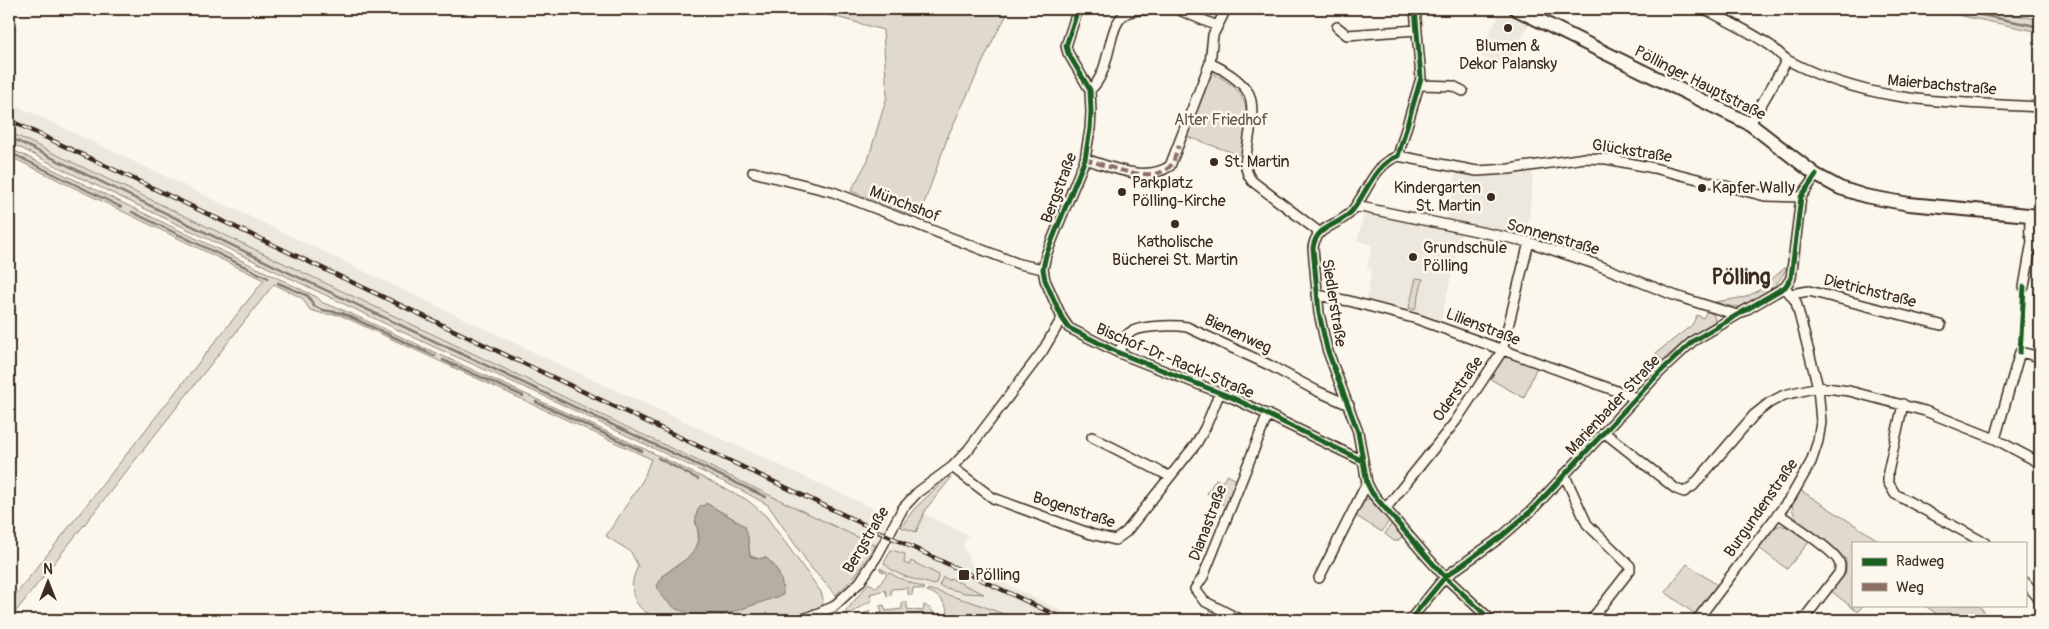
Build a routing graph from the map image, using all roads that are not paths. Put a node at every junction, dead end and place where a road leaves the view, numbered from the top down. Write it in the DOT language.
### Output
graph roads {
  1 [pos="1078,9"];
  2 [pos="1160,9"];
  3 [pos="1177,9"];
  4 [pos="1226,9"];
  5 [pos="1416,9"];
  6 [pos="1516,9"];
  7 [pos="1705,9"];
  8 [pos="1216,26"];
  9 [pos="1337,27"];
  10 [pos="1417,30"];
  11 [pos="1787,60"];
  12 [pos="1210,64"];
  13 [pos="1420,85"];
  14 [pos="1090,90"];
  15 [pos="1463,91"];
  16 [pos="2040,107"];
  17 [pos="1750,124"];
  18 [pos="1398,156"];
  19 [pos="1086,159"];
  20 [pos="753,172"];
  21 [pos="1816,175"];
  22 [pos="1801,197"];
  23 [pos="1356,206"];
  24 [pos="2035,215"];
  25 [pos="1319,232"];
  26 [pos="2032,241"];
  27 [pos="1529,242"];
  28 [pos="2040,247"];
  29 [pos="1043,269"];
  30 [pos="2024,287"];
  31 [pos="1788,290"];
  32 [pos="1317,295"];
  33 [pos="1737,314"];
  34 [pos="1062,318"];
  35 [pos="1941,325"];
  36 [pos="1502,351"];
  37 [pos="1119,353"];
  38 [pos="2040,358"];
  39 [pos="1818,387"];
  40 [pos="1220,392"];
  41 [pos="1636,398"];
  42 [pos="1903,404"];
  43 [pos="1349,405"];
  44 [pos="1268,414"];
  45 [pos="1605,433"];
  46 [pos="1092,437"];
  47 [pos="1995,440"];
  48 [pos="1363,461"];
  49 [pos="2040,463"];
  50 [pos="952,467"];
  51 [pos="1564,474"];
  52 [pos="1169,476"];
  53 [pos="1367,483"];
  54 [pos="1386,508"];
  55 [pos="1779,514"];
  56 [pos="1983,542"];
  57 [pos="1319,578"];
  58 [pos="1445,578"];
  59 [pos="2026,583"];
  60 [pos="2040,600"];
  61 [pos="801,620"];
  62 [pos="1241,620"];
  63 [pos="1410,620"];
  64 [pos="1491,620"];
  65 [pos="1591,620"];
  66 [pos="1697,620"];
  67 [pos="1803,620"];
  1 -- 14 [label="street, Bergstraße"];
  2 -- 14 [label="street"];
  3 -- 8 [label="street"];
  4 -- 8 [label="street"];
  5 -- 10 [label="street"];
  6 -- 17 [label="street, Pöllinger Hauptstraße"];
  7 -- 11 [label="street, Maierbachstraße"];
  8 -- 12 [label="street"];
  9 -- 10 [label="street"];
  10 -- 13 [label="street"];
  11 -- 16 [label="street, Maierbachstraße"];
  11 -- 17 [label="street"];
  12 -- 19 [label="street"];
  12 -- 25 [label="street"];
  13 -- 15 [label="street"];
  13 -- 18 [label="street"];
  14 -- 19 [label="street, Bergstraße"];
  17 -- 21 [label="street, Pöllinger Hauptstraße"];
  18 -- 22 [label="street, Glückstraße"];
  18 -- 23 [label="street"];
  19 -- 29 [label="street, Bergstraße"];
  20 -- 29 [label="street, Münchshof"];
  21 -- 22 [label="street"];
  21 -- 24 [label="street, Pöllinger Hauptstraße"];
  22 -- 31 [label="street"];
  23 -- 25 [label="street"];
  23 -- 27 [label="street, Sonnenstraße"];
  24 -- 26 [label="street"];
  25 -- 32 [label="street, Siedlerstraße"];
  26 -- 28 [label="street"];
  26 -- 30 [label="street"];
  27 -- 33 [label="street, Sonnenstraße"];
  27 -- 36 [label="street, Oderstraße"];
  29 -- 34 [label="street"];
  31 -- 33 [label="street, Marienbader Straße"];
  31 -- 35 [label="street, Dietrichstraße"];
  31 -- 39 [label="street, Burgundenstraße"];
  32 -- 36 [label="street, Lilienstraße"];
  32 -- 43 [label="street, Siedlerstraße"];
  33 -- 41 [label="street, Marienbader Straße"];
  34 -- 37 [label="street, Bischof-Dr.-Rackl-Straße"];
  34 -- 50 [label="street, Bergstraße"];
  36 -- 41 [label="street, Lilienstraße"];
  36 -- 54 [label="street, Oderstraße"];
  37 -- 40 [label="street, Bischof-Dr.-Rackl-Straße"];
  37 -- 43 [label="street, Bienenweg"];
  38 -- 47 [label="street"];
  39 -- 42 [label="street"];
  39 -- 45 [label="street"];
  39 -- 55 [label="street, Burgundenstraße"];
  40 -- 44 [label="street, Bischof-Dr.-Rackl-Straße"];
  40 -- 52 [label="street, Bogenstraße"];
  41 -- 45 [label="street, Marienbader Straße"];
  42 -- 47 [label="street"];
  42 -- 56 [label="street"];
  43 -- 48 [label="street, Siedlerstraße"];
  44 -- 48 [label="street, Bischof-Dr.-Rackl-Straße"];
  44 -- 62 [label="street, Dianastraße"];
  45 -- 51 [label="street, Marienbader Straße"];
  46 -- 52 [label="street"];
  47 -- 49 [label="street"];
  48 -- 53 [label="street, Siedlerstraße"];
  50 -- 52 [label="street, Bogenstraße"];
  50 -- 61 [label="street, Bergstraße"];
  51 -- 58 [label="street, Marienbader Straße"];
  51 -- 65 [label="street"];
  53 -- 54 [label="street, Siedlerstraße"];
  53 -- 57 [label="street"];
  54 -- 58 [label="street, Siedlerstraße"];
  55 -- 66 [label="street, Burgundenstraße"];
  55 -- 67 [label="street"];
  58 -- 63 [label="street, Marienbader Straße"];
  58 -- 64 [label="street, Siedlerstraße"];
  59 -- 60 [label="street"];
}
